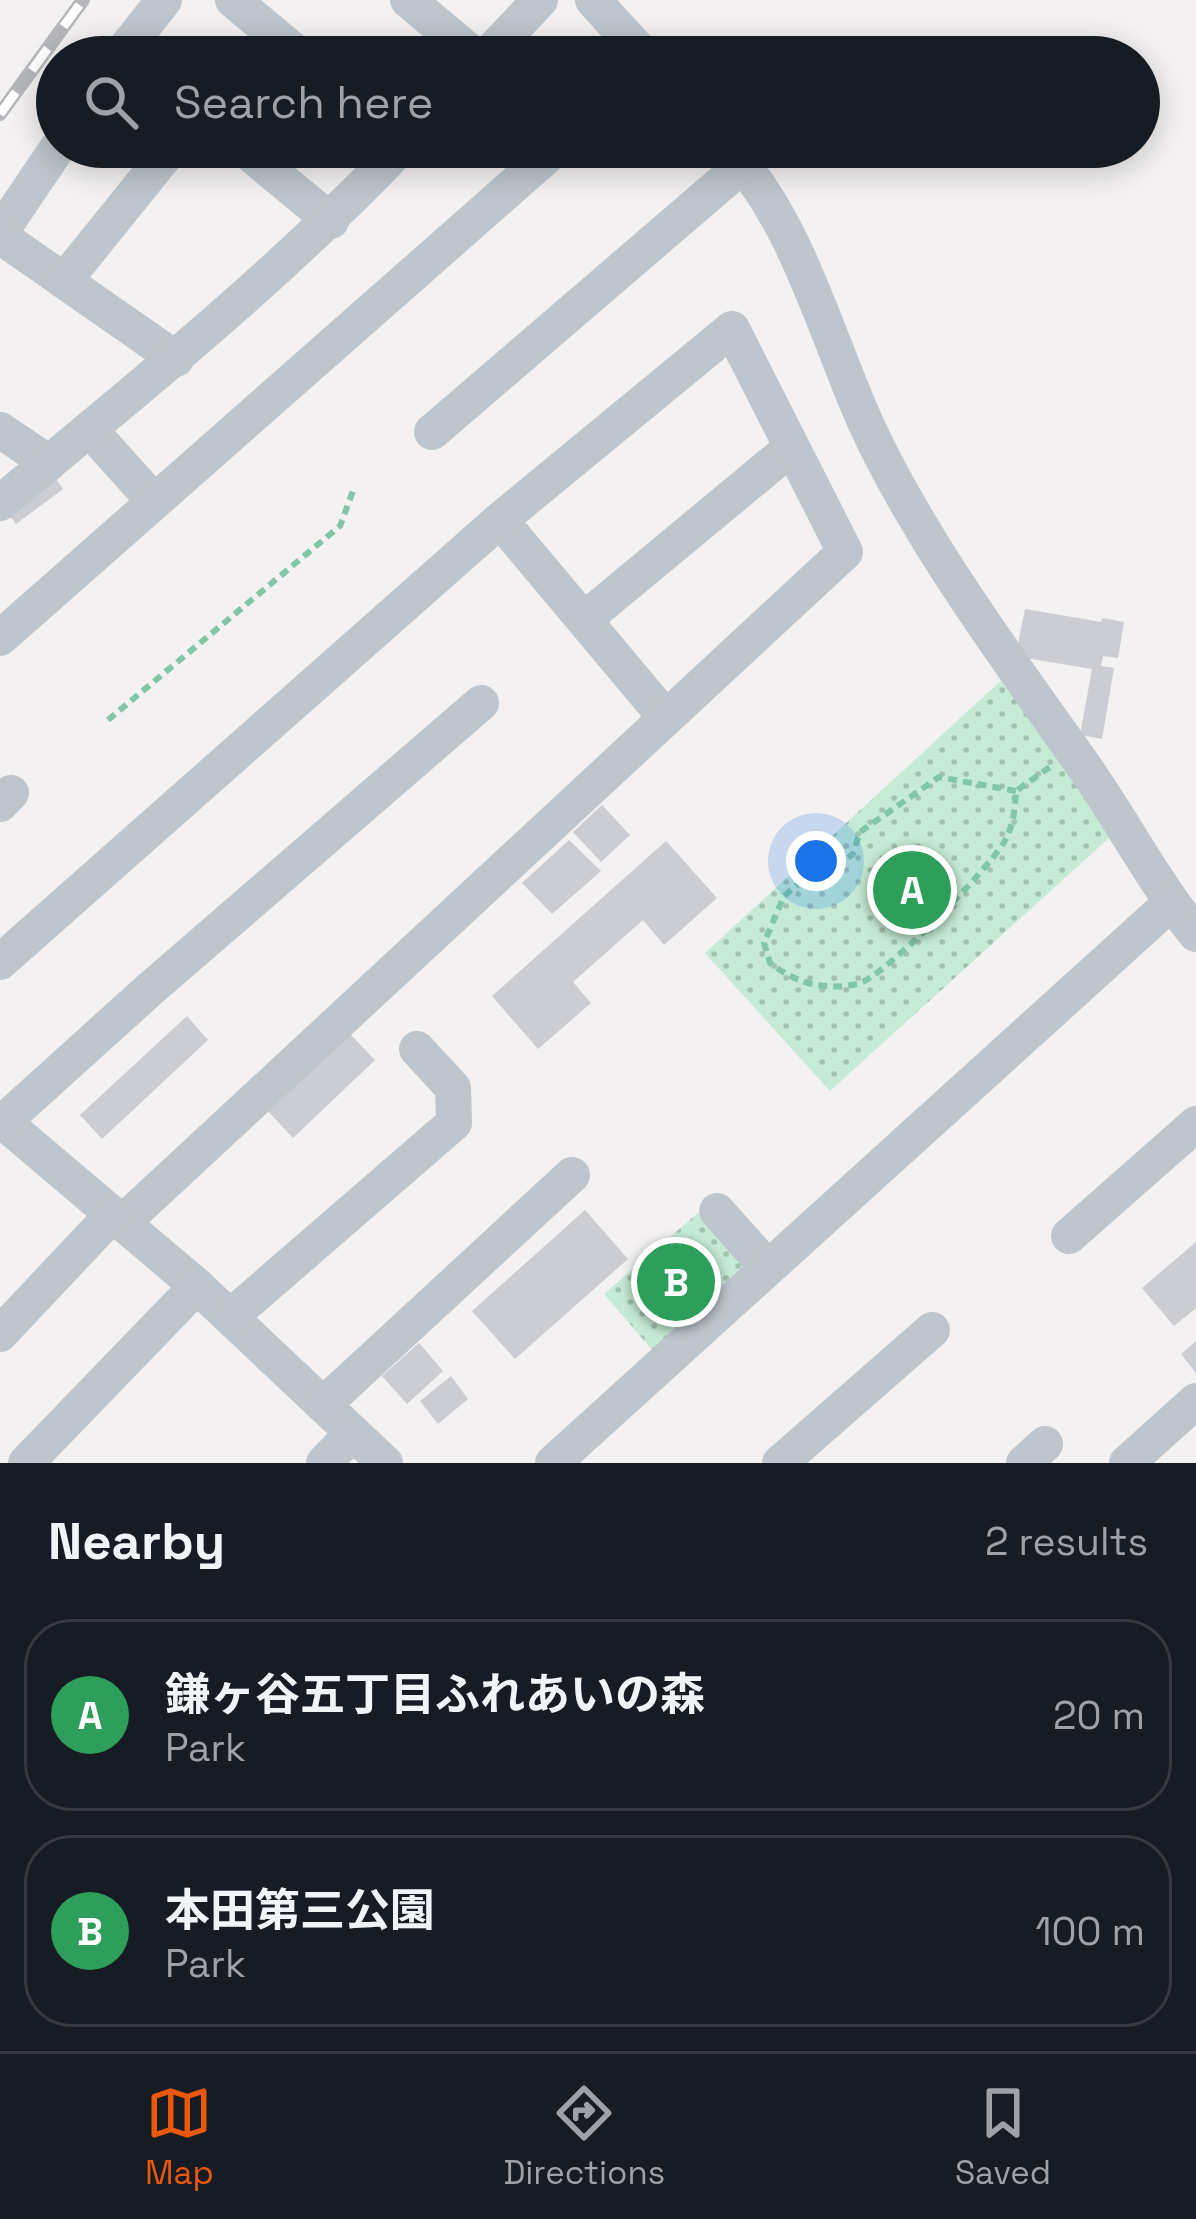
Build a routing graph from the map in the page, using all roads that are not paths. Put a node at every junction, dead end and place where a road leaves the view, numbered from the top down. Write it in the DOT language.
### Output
graph roads {
  1 [pos="164,0"];
  2 [pos="233,0"];
  3 [pos="409,0"];
  4 [pos="593,0"];
  5 [pos="138,36"];
  6 [pos="276,36"];
  7 [pos="451,36"];
  8 [pos="626,36"];
  9 [pos="44,168"];
  10 [pos="155,168"];
  11 [pos="267,168"];
  12 [pos="381,168"];
  13 [pos="533,168"];
  14 [pos="723,168"];
  15 [pos="745,168"];
  16 [pos="331,221"];
  17 [pos="0,234"];
  18 [pos="64,281"];
  19 [pos="176,359"];
  20 [pos="0,430"];
  21 [pos="91,430"];
  22 [pos="433,432"];
  23 [pos="791,448"];
  24 [pos="49,463"];
  25 [pos="153,500"];
  26 [pos="0,503"];
  27 [pos="500,520"];
  28 [pos="586,618"];
  29 [pos="0,638"];
  30 [pos="481,703"];
  31 [pos="666,718"];
  32 [pos="1171,903"];
  33 [pos="1196,934"];
  34 [pos="0,962"];
  35 [pos="417,1049"];
  36 [pos="1196,1124"];
  37 [pos="5,1130"];
  38 [pos="572,1175"];
  39 [pos="717,1211"];
  40 [pos="118,1218"];
  41 [pos="1069,1236"];
  42 [pos="767,1268"];
  43 [pos="197,1286"];
  44 [pos="230,1317"];
  45 [pos="932,1330"];
  46 [pos="0,1334"];
  47 [pos="1196,1400"];
  48 [pos="323,1405"];
  49 [pos="352,1434"];
  50 [pos="26,1463"];
  51 [pos="324,1463"];
  52 [pos="385,1463"];
  53 [pos="553,1463"];
  54 [pos="780,1463"];
  55 [pos="1127,1463"];
  1 -- 5 [label="street"];
  2 -- 6 [label="street"];
  3 -- 7 [label="street"];
  4 -- 8 [label="street"];
  9 -- 17 [label="street"];
  10 -- 18 [label="street"];
  11 -- 16 [label="street"];
  12 -- 16 [label="street"];
  13 -- 25 [label="street"];
  14 -- 22 [label="street"];
  15 -- 32 [label="street"];
  16 -- 19 [label="street"];
  17 -- 18 [label="street"];
  18 -- 19 [label="street"];
  19 -- 21 [label="street"];
  20 -- 24 [label="street"];
  21 -- 24 [label="street"];
  21 -- 25 [label="street"];
  23 -- 27 [label="street"];
  23 -- 28 [label="street"];
  23 -- 31 [label="street"];
  24 -- 26 [label="street"];
  25 -- 29 [label="street"];
  27 -- 28 [label="street"];
  27 -- 34 [label="street"];
  28 -- 31 [label="street"];
  30 -- 37 [label="street"];
  31 -- 40 [label="street"];
  32 -- 33 [label="street"];
  32 -- 42 [label="street"];
  35 -- 44 [label="street"];
  36 -- 41 [label="street"];
  37 -- 40 [label="street"];
  38 -- 48 [label="street"];
  39 -- 42 [label="street"];
  40 -- 43 [label="street"];
  40 -- 46 [label="street"];
  42 -- 53 [label="street"];
  43 -- 44 [label="street"];
  43 -- 50 [label="street"];
  44 -- 48 [label="street"];
  45 -- 54 [label="street"];
  47 -- 55 [label="street"];
  48 -- 49 [label="street"];
  49 -- 51 [label="street"];
  49 -- 52 [label="street"];
}
